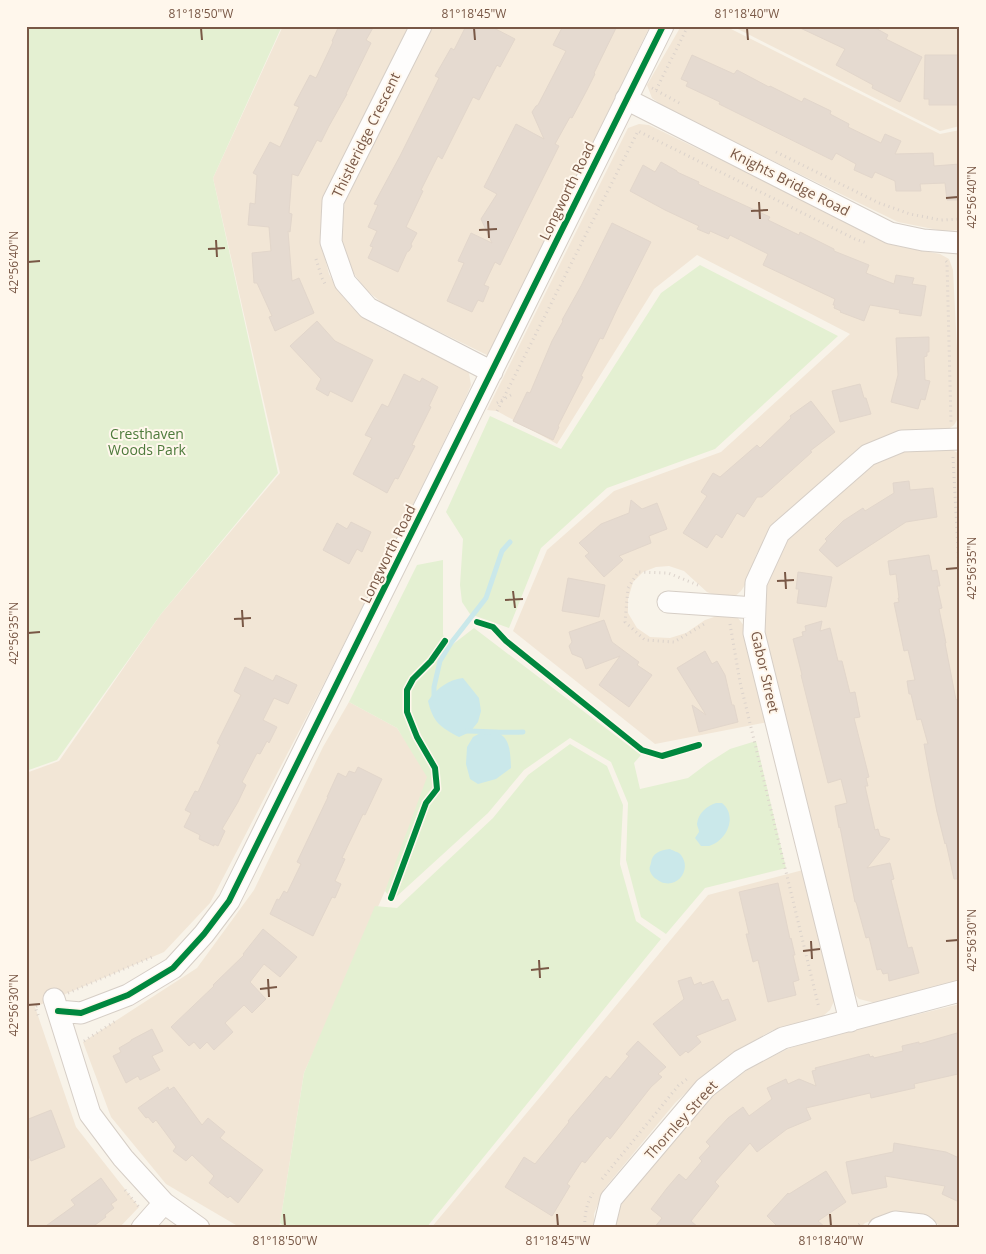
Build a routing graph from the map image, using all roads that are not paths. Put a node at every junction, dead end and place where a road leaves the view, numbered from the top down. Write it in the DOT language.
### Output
graph roads {
  1 [pos="420,26"];
  2 [pos="663,26"];
  3 [pos="626,99"];
  4 [pos="960,243"];
  5 [pos="492,372"];
  6 [pos="956,439"];
  7 [pos="668,602"];
  8 [pos="755,608"];
  9 [pos="960,991"];
  10 [pos="850,1020"];
  11 [pos="164,1203"];
  12 [pos="142,1228"];
  13 [pos="199,1228"];
  14 [pos="604,1228"];
  15 [pos="880,1228"];
  16 [pos="926,1228"];
  1 -- 5 [label="street, Thistleridge Crescent"];
  2 -- 3 [label="street, Longworth Road"];
  3 -- 4 [label="street, Knights Bridge Road"];
  3 -- 5 [label="street, Longworth Road"];
  5 -- 11 [label="street, Longworth Road"];
  6 -- 8 [label="street, Gabor Street"];
  7 -- 8 [label="street"];
  8 -- 10 [label="street, Gabor Street"];
  9 -- 10 [label="street, Thornley Street"];
  10 -- 14 [label="street, Thornley Street"];
  11 -- 12 [label="street"];
  11 -- 13 [label="street"];
  15 -- 16 [label="street"];
}
